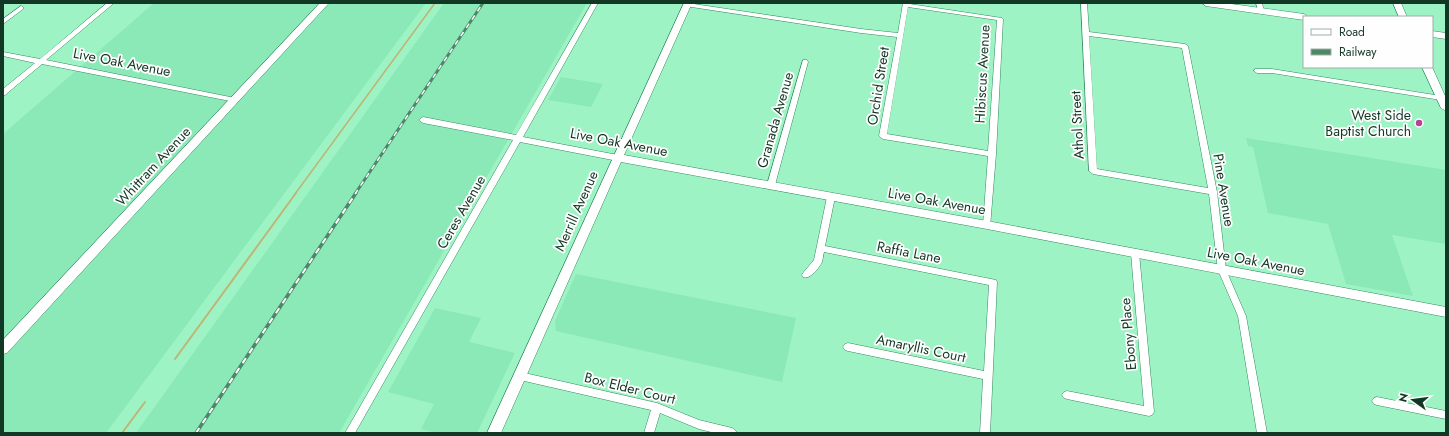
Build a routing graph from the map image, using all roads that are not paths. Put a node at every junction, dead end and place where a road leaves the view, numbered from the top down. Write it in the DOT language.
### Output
graph roads {
  1 [pos="111,3"];
  2 [pos="325,3"];
  3 [pos="595,3"];
  4 [pos="1084,3"];
  5 [pos="1206,3"];
  6 [pos="1259,3"];
  7 [pos="1397,3"];
  8 [pos="688,4"];
  9 [pos="906,4"];
  10 [pos="20,8"];
  11 [pos="1261,12"];
  12 [pos="1403,16"];
  13 [pos="1303,18"];
  14 [pos="3,22"];
  15 [pos="1086,34"];
  16 [pos="1433,34"];
  17 [pos="900,35"];
  18 [pos="1446,36"];
  19 [pos="3,54"];
  20 [pos="41,62"];
  21 [pos="805,62"];
  22 [pos="1427,68"];
  23 [pos="1257,71"];
  24 [pos="3,93"];
  25 [pos="1441,98"];
  26 [pos="235,100"];
  27 [pos="1446,108"];
  28 [pos="423,120"];
  29 [pos="518,138"];
  30 [pos="992,154"];
  31 [pos="618,158"];
  32 [pos="771,185"];
  33 [pos="1213,192"];
  34 [pos="831,197"];
  35 [pos="987,225"];
  36 [pos="821,248"];
  37 [pos="1135,253"];
  38 [pos="1222,270"];
  39 [pos="806,276"];
  40 [pos="1446,312"];
  41 [pos="848,347"];
  42 [pos="3,349"];
  43 [pos="520,376"];
  44 [pos="987,376"];
  45 [pos="1067,395"];
  46 [pos="1377,401"];
  47 [pos="657,407"];
  48 [pos="1446,415"];
  49 [pos="350,433"];
  50 [pos="494,433"];
  51 [pos="649,433"];
  52 [pos="732,433"];
  53 [pos="985,433"];
  54 [pos="1262,433"];
  1 -- 20 [label="street"];
  2 -- 26 [label="street, Whittram Avenue"];
  3 -- 29 [label="street, Ceres Avenue"];
  4 -- 15 [label="street, Athol Street"];
  5 -- 11 [label="street"];
  6 -- 11 [label="street"];
  7 -- 12 [label="street"];
  8 -- 17 [label="street"];
  8 -- 31 [label="street, Merrill Avenue"];
  9 -- 17 [label="street, Orchid Street"];
  9 -- 30 [label="street, Hibiscus Avenue"];
  10 -- 14 [label="street"];
  11 -- 13 [label="street"];
  15 -- 33 [label="street, Pine Avenue"];
  15 -- 33 [label="street, Athol Street"];
  16 -- 18 [label="street"];
  17 -- 30 [label="street, Orchid Street"];
  19 -- 20 [label="street, Live Oak Avenue"];
  20 -- 24 [label="street"];
  20 -- 26 [label="street, Live Oak Avenue"];
  21 -- 32 [label="street, Granada Avenue"];
  22 -- 25 [label="street"];
  23 -- 25 [label="street"];
  25 -- 27 [label="street"];
  26 -- 42 [label="street, Whittram Avenue"];
  28 -- 29 [label="street, Live Oak Avenue"];
  29 -- 31 [label="street, Live Oak Avenue"];
  29 -- 49 [label="street, Ceres Avenue"];
  30 -- 35 [label="street, Hibiscus Avenue"];
  31 -- 32 [label="street, Live Oak Avenue"];
  31 -- 43 [label="street, Merrill Avenue"];
  32 -- 34 [label="street, Live Oak Avenue"];
  33 -- 38 [label="street, Pine Avenue"];
  34 -- 35 [label="street, Live Oak Avenue"];
  34 -- 36 [label="street"];
  35 -- 37 [label="street, Live Oak Avenue"];
  36 -- 39 [label="street"];
  36 -- 44 [label="street, Raffia Lane"];
  37 -- 38 [label="street, Live Oak Avenue"];
  37 -- 45 [label="street, Ebony Place"];
  38 -- 40 [label="street, Live Oak Avenue"];
  38 -- 54 [label="street, Pine Avenue"];
  41 -- 44 [label="street, Amaryllis Court"];
  43 -- 47 [label="street, Box Elder Court"];
  43 -- 50 [label="street, Merrill Avenue"];
  44 -- 53 [label="street"];
  46 -- 48 [label="street"];
  47 -- 51 [label="street"];
  47 -- 52 [label="street, Box Elder Court"];
}
